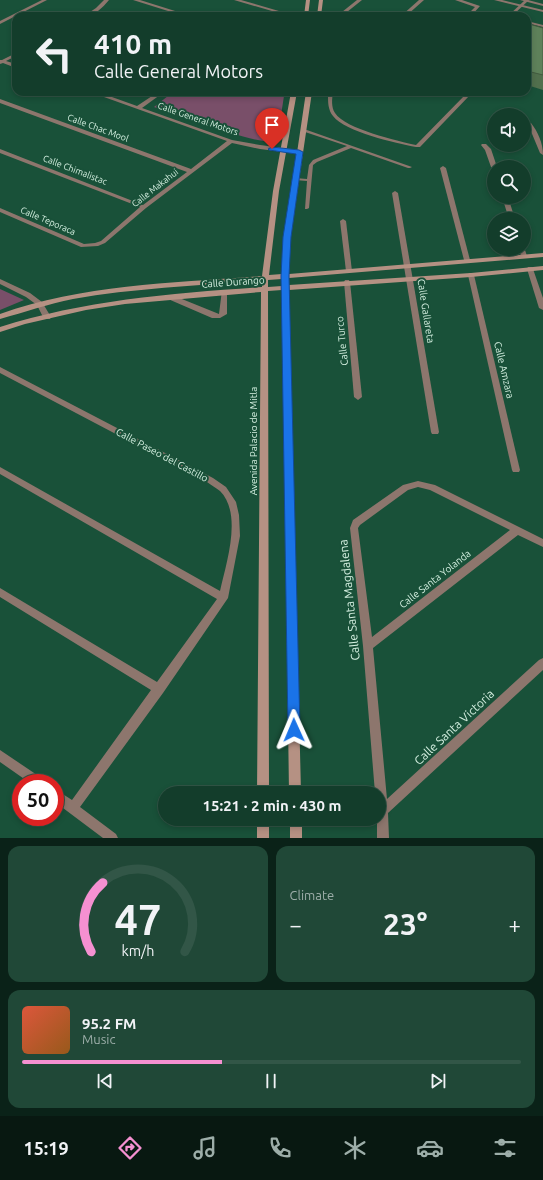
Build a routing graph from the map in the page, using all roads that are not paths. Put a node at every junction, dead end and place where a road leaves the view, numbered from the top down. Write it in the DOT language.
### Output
graph roads {
  1 [pos="45,0"];
  2 [pos="107,0"];
  3 [pos="135,0"];
  4 [pos="236,0"];
  5 [pos="308,0"];
  6 [pos="321,0"];
  7 [pos="360,0"];
  8 [pos="422,0"];
  9 [pos="457,0"];
  10 [pos="496,0"];
  11 [pos="525,0"];
  12 [pos="543,5"];
  13 [pos="520,6"];
  14 [pos="22,12"];
  15 [pos="93,12"];
  16 [pos="176,12"];
  17 [pos="280,12"];
  18 [pos="306,12"];
  19 [pos="320,12"];
  20 [pos="344,12"];
  21 [pos="408,12"];
  22 [pos="472,12"];
  23 [pos="514,12"];
  24 [pos="543,12"];
  25 [pos="12,17"];
  26 [pos="0,23"];
  27 [pos="531,23"];
  28 [pos="543,26"];
  29 [pos="12,56"];
  30 [pos="1,62"];
  31 [pos="12,65"];
  32 [pos="105,96"];
  33 [pos="155,96"];
  34 [pos="293,96"];
  35 [pos="308,96"];
  36 [pos="330,96"];
  37 [pos="468,96"];
  38 [pos="0,101"];
  39 [pos="139,107"];
  40 [pos="531,126"];
  41 [pos="303,130"];
  42 [pos="231,141"];
  43 [pos="484,145"];
  44 [pos="348,147"];
  45 [pos="0,151"];
  46 [pos="283,151"];
  47 [pos="299,152"];
  48 [pos="543,153"];
  49 [pos="492,160"];
  50 [pos="410,168"];
  51 [pos="443,168"];
  52 [pos="191,171"];
  53 [pos="295,180"];
  54 [pos="308,180"];
  55 [pos="395,193"];
  56 [pos="144,207"];
  57 [pos="307,208"];
  58 [pos="0,210"];
  59 [pos="343,221"];
  60 [pos="90,246"];
  61 [pos="531,253"];
  62 [pos="543,254"];
  63 [pos="495,256"];
  64 [pos="467,260"];
  65 [pos="408,266"];
  66 [pos="543,268"];
  67 [pos="530,269"];
  68 [pos="348,271"];
  69 [pos="471,275"];
  70 [pos="285,276"];
  71 [pos="265,278"];
  72 [pos="410,279"];
  73 [pos="0,281"];
  74 [pos="347,282"];
  75 [pos="286,288"];
  76 [pos="265,290"];
  77 [pos="224,292"];
  78 [pos="170,297"];
  79 [pos="40,304"];
  80 [pos="543,308"];
  81 [pos="0,317"];
  82 [pos="47,317"];
  83 [pos="0,330"];
  84 [pos="0,370"];
  85 [pos="358,397"];
  86 [pos="435,432"];
  87 [pos="0,470"];
  88 [pos="516,470"];
  89 [pos="517,530"];
  90 [pos="543,543"];
  91 [pos="0,592"];
  92 [pos="223,598"];
  93 [pos="368,646"];
  94 [pos="543,663"];
  95 [pos="159,689"];
  96 [pos="0,755"];
  97 [pos="26,774"];
  98 [pos="263,786"];
  99 [pos="295,786"];
  100 [pos="380,786"];
  101 [pos="64,802"];
  102 [pos="386,807"];
  103 [pos="73,808"];
  104 [pos="263,826"];
  105 [pos="296,826"];
  106 [pos="383,826"];
  107 [pos="112,838"];
  108 [pos="263,838"];
  109 [pos="296,838"];
  110 [pos="383,838"];
  1 -- 14 [label="street"];
  2 -- 15 [label="street"];
  3 -- 16 [label="street"];
  4 -- 17 [label="street"];
  5 -- 18 [label="main road"];
  6 -- 19 [label="main road"];
  7 -- 20 [label="street"];
  8 -- 21 [label="street"];
  9 -- 22 [label="street"];
  10 -- 13 [label="street"];
  11 -- 12 [label="street"];
  11 -- 13 [label="lane"];
  13 -- 23 [label="lane"];
  13 -- 24 [label="street"];
  25 -- 26 [label="street"];
  27 -- 28 [label="lane"];
  29 -- 30 [label="street"];
  30 -- 31 [label="street"];
  32 -- 39 [label="street, Calle General Motors"];
  33 -- 39 [label="street"];
  34 -- 46 [label="main road, Avenida Palacio de Mitla"];
  35 -- 41 [label="main road"];
  36 -- 37 [label="lane"];
  38 -- 52 [label="street, Calle Chac Mool"];
  39 -- 42 [label="street, Calle General Motors"];
  40 -- 48 [label="street"];
  41 -- 44 [label="lane"];
  41 -- 47 [label="main road"];
  42 -- 46 [label="street, Calle General Motors"];
  42 -- 52 [label="street, Calle Makahui"];
  43 -- 49 [label="street"];
  44 -- 50 [label="lane"];
  44 -- 54 [label="lane"];
  45 -- 56 [label="street, Calle Chimalistac"];
  46 -- 47 [label="street, Calle General Motors"];
  46 -- 71 [label="main road, Avenida Palacio de Mitla"];
  47 -- 53 [label="main road"];
  51 -- 64 [label="street"];
  52 -- 56 [label="street, Calle Makahui"];
  53 -- 54 [label="lane"];
  53 -- 70 [label="main road"];
  54 -- 57 [label="lane"];
  55 -- 65 [label="street, Calle Gallareta"];
  56 -- 60 [label="street, Calle Makahui"];
  58 -- 60 [label="street, Calle Teporaca"];
  59 -- 68 [label="street"];
  61 -- 62 [label="main road, Calle Durango"];
  63 -- 64 [label="main road, Calle Durango"];
  64 -- 65 [label="main road, Calle Durango"];
  65 -- 68 [label="main road, Calle Durango"];
  65 -- 72 [label="street, Calle Gallareta"];
  66 -- 67 [label="main road, Calle Durango"];
  67 -- 69 [label="main road, Calle Durango"];
  67 -- 80 [label="street"];
  68 -- 70 [label="main road, Calle Durango"];
  69 -- 72 [label="main road, Calle Durango"];
  69 -- 88 [label="street, Calle Amzara"];
  70 -- 71 [label="main road, Calle Durango"];
  70 -- 75 [label="main road"];
  71 -- 76 [label="main road, Avenida Palacio de Mitla"];
  71 -- 79 [label="main road, Calle Durango"];
  72 -- 74 [label="main road, Calle Durango"];
  72 -- 86 [label="street, Calle Gallareta"];
  73 -- 79 [label="street"];
  74 -- 75 [label="main road, Calle Durango"];
  74 -- 85 [label="street, Calle Turco"];
  75 -- 76 [label="main road, Calle Durango"];
  75 -- 99 [label="main road"];
  76 -- 77 [label="main road, Calle Durango"];
  76 -- 98 [label="main road, Avenida Palacio de Mitla"];
  77 -- 78 [label="main road, Calle Durango"];
  77 -- 78 [label="street"];
  78 -- 82 [label="main road, Calle Durango"];
  79 -- 81 [label="main road, Calle Durango"];
  79 -- 82 [label="street"];
  82 -- 83 [label="main road, Calle Durango"];
  84 -- 92 [label="street, Calle Paseo del Castillo"];
  87 -- 92 [label="street"];
  89 -- 90 [label="street, Calle Santa Magdalena"];
  89 -- 93 [label="street, Calle Santa Yolanda"];
  89 -- 93 [label="street, Calle Santa Magdalena"];
  91 -- 95 [label="street"];
  92 -- 95 [label="street, Calle Paseo del Castillo"];
  93 -- 100 [label="street, Calle Santa Magdalena"];
  94 -- 102 [label="street, Calle Santa Victoria"];
  95 -- 103 [label="street, Calle Paseo del Castillo"];
  96 -- 97 [label="street"];
  101 -- 103 [label="street"];
  103 -- 107 [label="street"];
  104 -- 108 [label="main road"];
  105 -- 109 [label="main road"];
  106 -- 110 [label="street, Calle Santa Magdalena"];
}
